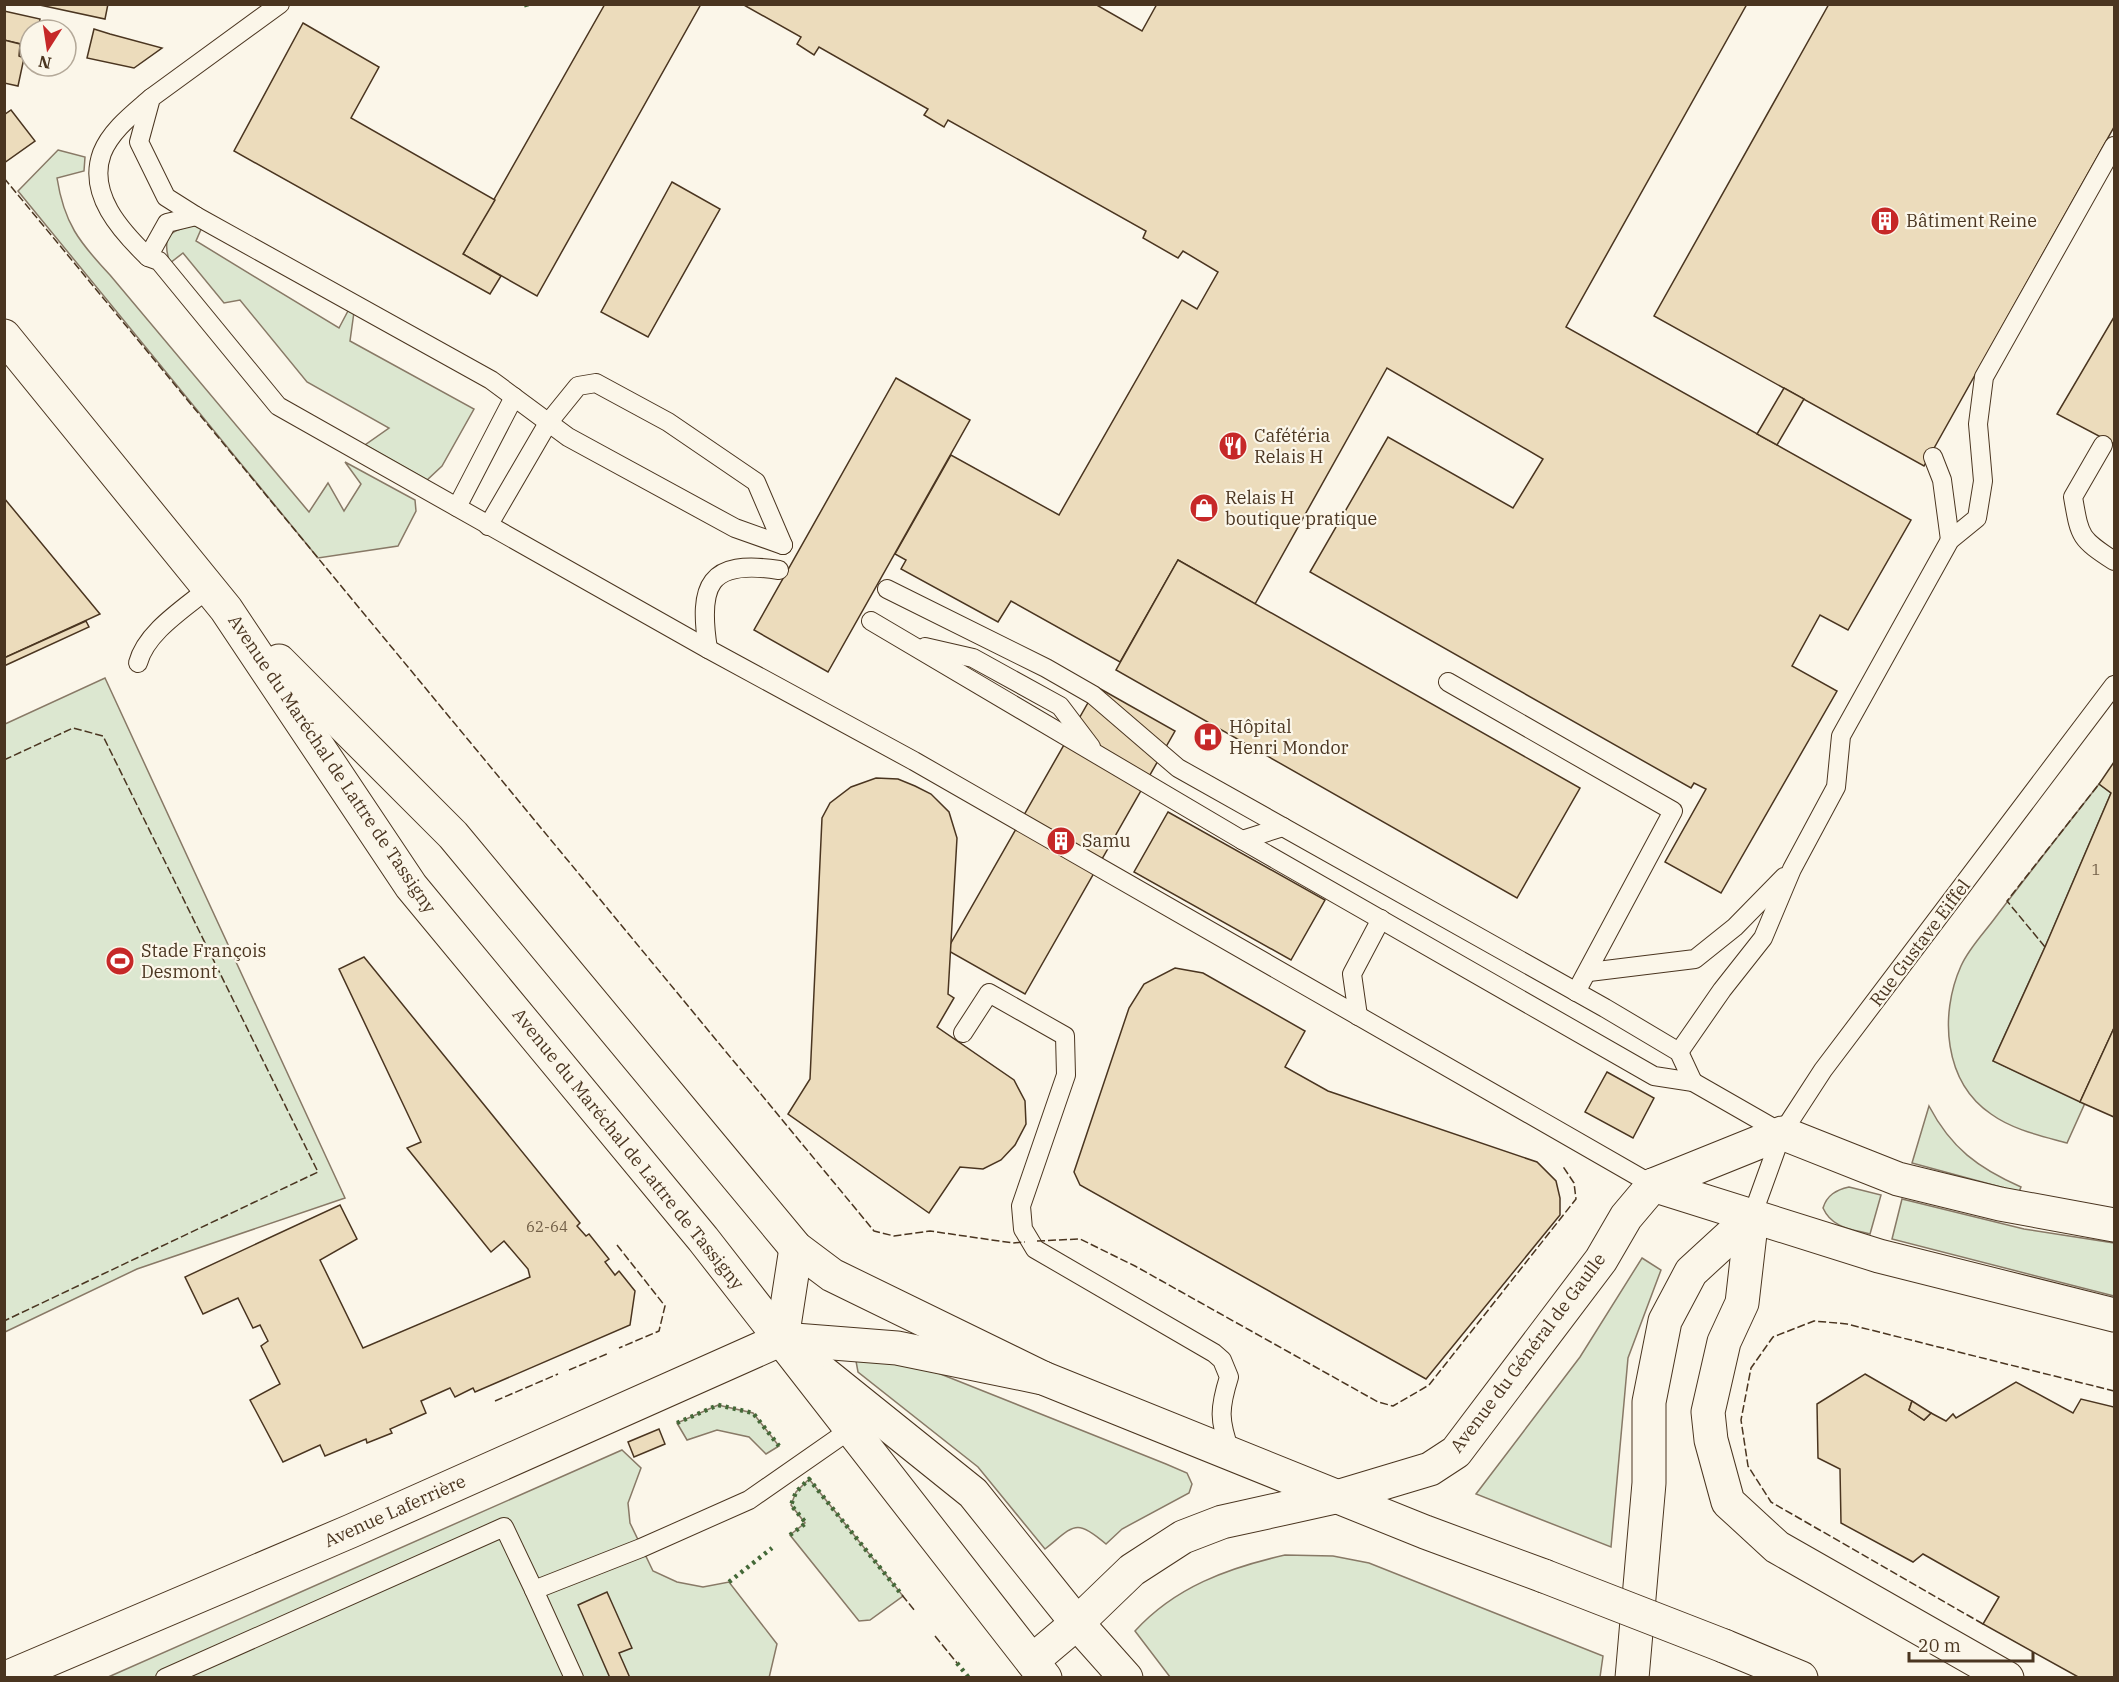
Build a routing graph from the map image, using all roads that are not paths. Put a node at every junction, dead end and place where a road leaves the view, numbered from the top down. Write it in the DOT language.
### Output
graph roads {
  1 [pos="280,4"];
  2 [pos="151,98"];
  3 [pos="2115,146"];
  4 [pos="196,216"];
  5 [pos="148,257"];
  6 [pos="4,336"];
  7 [pos="514,397"];
  8 [pos="548,423"];
  9 [pos="2103,445"];
  10 [pos="1933,457"];
  11 [pos="457,507"];
  12 [pos="488,526"];
  13 [pos="1950,540"];
  14 [pos="2115,561"];
  15 [pos="779,570"];
  16 [pos="887,589"];
  17 [pos="218,598"];
  18 [pos="871,621"];
  19 [pos="708,649"];
  20 [pos="138,663"];
  21 [pos="1448,682"];
  22 [pos="2115,686"];
  23 [pos="1283,827"];
  24 [pos="1242,840"];
  25 [pos="1792,869"];
  26 [pos="1381,919"];
  27 [pos="1589,972"];
  28 [pos="1576,992"];
  29 [pos="1358,1016"];
  30 [pos="963,1033"];
  31 [pos="1679,1052"];
  32 [pos="1693,1082"];
  33 [pos="1782,1133"];
  34 [pos="1653,1185"];
  35 [pos="1752,1216"];
  36 [pos="2115,1225"];
  37 [pos="796,1248"];
  38 [pos="2115,1315"];
  39 [pos="782,1340"];
  40 [pos="1043,1378"];
  41 [pos="851,1429"];
  42 [pos="1230,1451"];
  43 [pos="1340,1496"];
  44 [pos="534,1590"];
  45 [pos="1077,1623"];
  46 [pos="1038,1669"];
  47 [pos="171,1676"];
  48 [pos="6,1677"];
  49 [pos="574,1677"];
  50 [pos="1126,1677"];
  51 [pos="1632,1677"];
  52 [pos="1801,1677"];
  53 [pos="2007,1677"];
  1 -- 2 [label="lane"];
  2 -- 4 [label="lane"];
  2 -- 5 [label="lane"];
  3 -- 13 [label="lane"];
  4 -- 5 [label="lane"];
  4 -- 7 [label="lane"];
  5 -- 11 [label="lane"];
  6 -- 17 [label="main road, Avenue du Maréchal de Lattre de Tassigny"];
  7 -- 8 [label="lane"];
  7 -- 11 [label="lane"];
  8 -- 8 [label="lane"];
  8 -- 12 [label="lane"];
  9 -- 14 [label="lane"];
  10 -- 13 [label="lane"];
  11 -- 12 [label="lane"];
  12 -- 19 [label="lane"];
  13 -- 25 [label="lane"];
  15 -- 19 [label="lane"];
  16 -- 23 [label="lane"];
  17 -- 20 [label="lane"];
  17 -- 37 [label="main road, Avenue du Maréchal de Lattre de Tassigny"];
  17 -- 39 [label="main road, Avenue du Maréchal de Lattre de Tassigny"];
  18 -- 24 [label="lane"];
  19 -- 29 [label="lane"];
  21 -- 27 [label="lane"];
  22 -- 33 [label="lane, Rue Gustave Eiffel"];
  23 -- 24 [label="lane"];
  23 -- 28 [label="lane"];
  24 -- 26 [label="lane"];
  25 -- 27 [label="lane"];
  25 -- 31 [label="lane"];
  26 -- 29 [label="lane"];
  26 -- 32 [label="lane"];
  27 -- 28 [label="lane"];
  28 -- 31 [label="lane"];
  29 -- 34 [label="lane"];
  30 -- 42 [label="lane"];
  31 -- 32 [label="lane"];
  32 -- 33 [label="lane"];
  33 -- 34 [label="main road, Avenue du Général de Gaulle"];
  33 -- 35 [label="lane, Rue Gustave Eiffel"];
  33 -- 36 [label="main road"];
  34 -- 35 [label="main road"];
  34 -- 43 [label="main road, Avenue du Général de Gaulle"];
  35 -- 38 [label="main road"];
  35 -- 51 [label="main road"];
  35 -- 53 [label="main road"];
  37 -- 39 [label="main road"];
  37 -- 40 [label="main road, Avenue du Maréchal de Lattre de Tassigny"];
  39 -- 40 [label="main road"];
  39 -- 41 [label="main road, Avenue du Maréchal de Lattre de Tassigny"];
  39 -- 45 [label="main road"];
  39 -- 48 [label="main road, Avenue Laferrière"];
  40 -- 42 [label="main road"];
  41 -- 44 [label="lane"];
  41 -- 46 [label="main road, Avenue du Maréchal de Lattre de Tassigny"];
  42 -- 43 [label="main road"];
  43 -- 45 [label="main road, Avenue du Général de Gaulle"];
  43 -- 52 [label="main road, bridge"];
  44 -- 47 [label="lane"];
  44 -- 49 [label="lane"];
  45 -- 46 [label="main road, Avenue du Général de Gaulle"];
  45 -- 50 [label="main road"];
}
